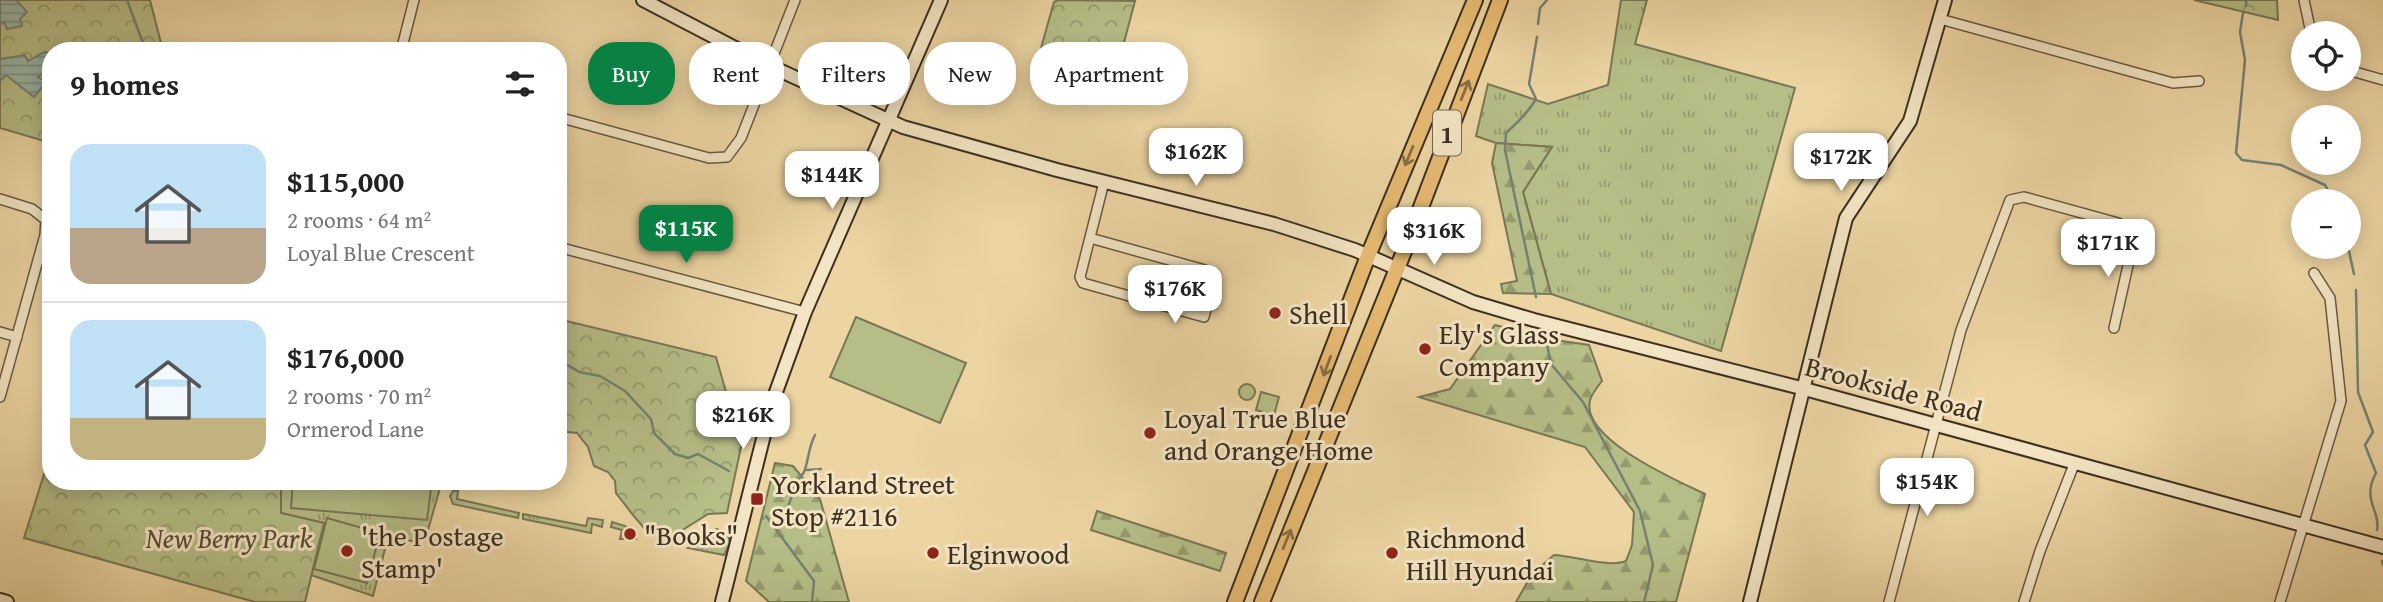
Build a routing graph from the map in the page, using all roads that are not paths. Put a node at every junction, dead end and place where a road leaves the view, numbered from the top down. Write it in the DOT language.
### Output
graph roads {
  1 [pos="414,0"];
  2 [pos="795,0"];
  3 [pos="941,0"];
  4 [pos="1475,0"];
  5 [pos="1500,0"];
  6 [pos="1945,0"];
  7 [pos="2304,0"];
  8 [pos="650,2"];
  9 [pos="1940,19"];
  10 [pos="2308,21"];
  11 [pos="403,42"];
  12 [pos="725,42"];
  13 [pos="778,42"];
  14 [pos="784,73"];
  15 [pos="2361,74"];
  16 [pos="2383,80"];
  17 [pos="2199,81"];
  18 [pos="753,105"];
  19 [pos="567,119"];
  20 [pos="889,122"];
  21 [pos="1104,182"];
  22 [pos="0,199"];
  23 [pos="42,217"];
  24 [pos="1090,238"];
  25 [pos="42,246"];
  26 [pos="567,249"];
  27 [pos="1368,256"];
  28 [pos="1396,268"];
  29 [pos="2314,273"];
  30 [pos="805,312"];
  31 [pos="2114,328"];
  32 [pos="0,332"];
  33 [pos="18,337"];
  34 [pos="1801,388"];
  35 [pos="0,397"];
  36 [pos="1937,426"];
  37 [pos="2075,463"];
  38 [pos="2301,524"];
  39 [pos="2383,547"];
  40 [pos="0,600"];
  41 [pos="8,602"];
  42 [pos="722,602"];
  43 [pos="1235,602"];
  44 [pos="1262,602"];
  45 [pos="1749,602"];
  46 [pos="1889,602"];
  47 [pos="2024,602"];
  48 [pos="2280,602"];
  1 -- 11 [label="street"];
  2 -- 13 [label="street"];
  3 -- 20 [label="street"];
  4 -- 27 [label="main road, 1, one-way"];
  28 -- 5 [label="main road, 1, one-way"];
  6 -- 9 [label="street"];
  7 -- 10 [label="street"];
  8 -- 12 [label="street, Brookside Road"];
  9 -- 17 [label="street"];
  9 -- 34 [label="street"];
  14 -- 20 [label="street, Brookside Road"];
  15 -- 16 [label="street"];
  18 -- 19 [label="street"];
  20 -- 21 [label="street, Brookside Road"];
  20 -- 30 [label="street"];
  21 -- 24 [label="street"];
  21 -- 27 [label="street, Brookside Road"];
  22 -- 23 [label="street"];
  24 -- 24 [label="street"];
  25 -- 33 [label="street"];
  26 -- 30 [label="street"];
  27 -- 28 [label="street, Brookside Road"];
  27 -- 43 [label="main road, 1, one-way"];
  28 -- 34 [label="street, Brookside Road"];
  44 -- 28 [label="main road, 1, one-way"];
  29 -- 38 [label="street"];
  30 -- 42 [label="street"];
  31 -- 36 [label="street"];
  32 -- 33 [label="street"];
  33 -- 35 [label="street"];
  34 -- 36 [label="street, Brookside Road"];
  34 -- 45 [label="street"];
  36 -- 37 [label="street, Brookside Road"];
  36 -- 46 [label="street"];
  37 -- 38 [label="street, Brookside Road"];
  37 -- 47 [label="street"];
  38 -- 39 [label="street, Brookside Road"];
  38 -- 48 [label="street"];
  40 -- 41 [label="street"];
}
